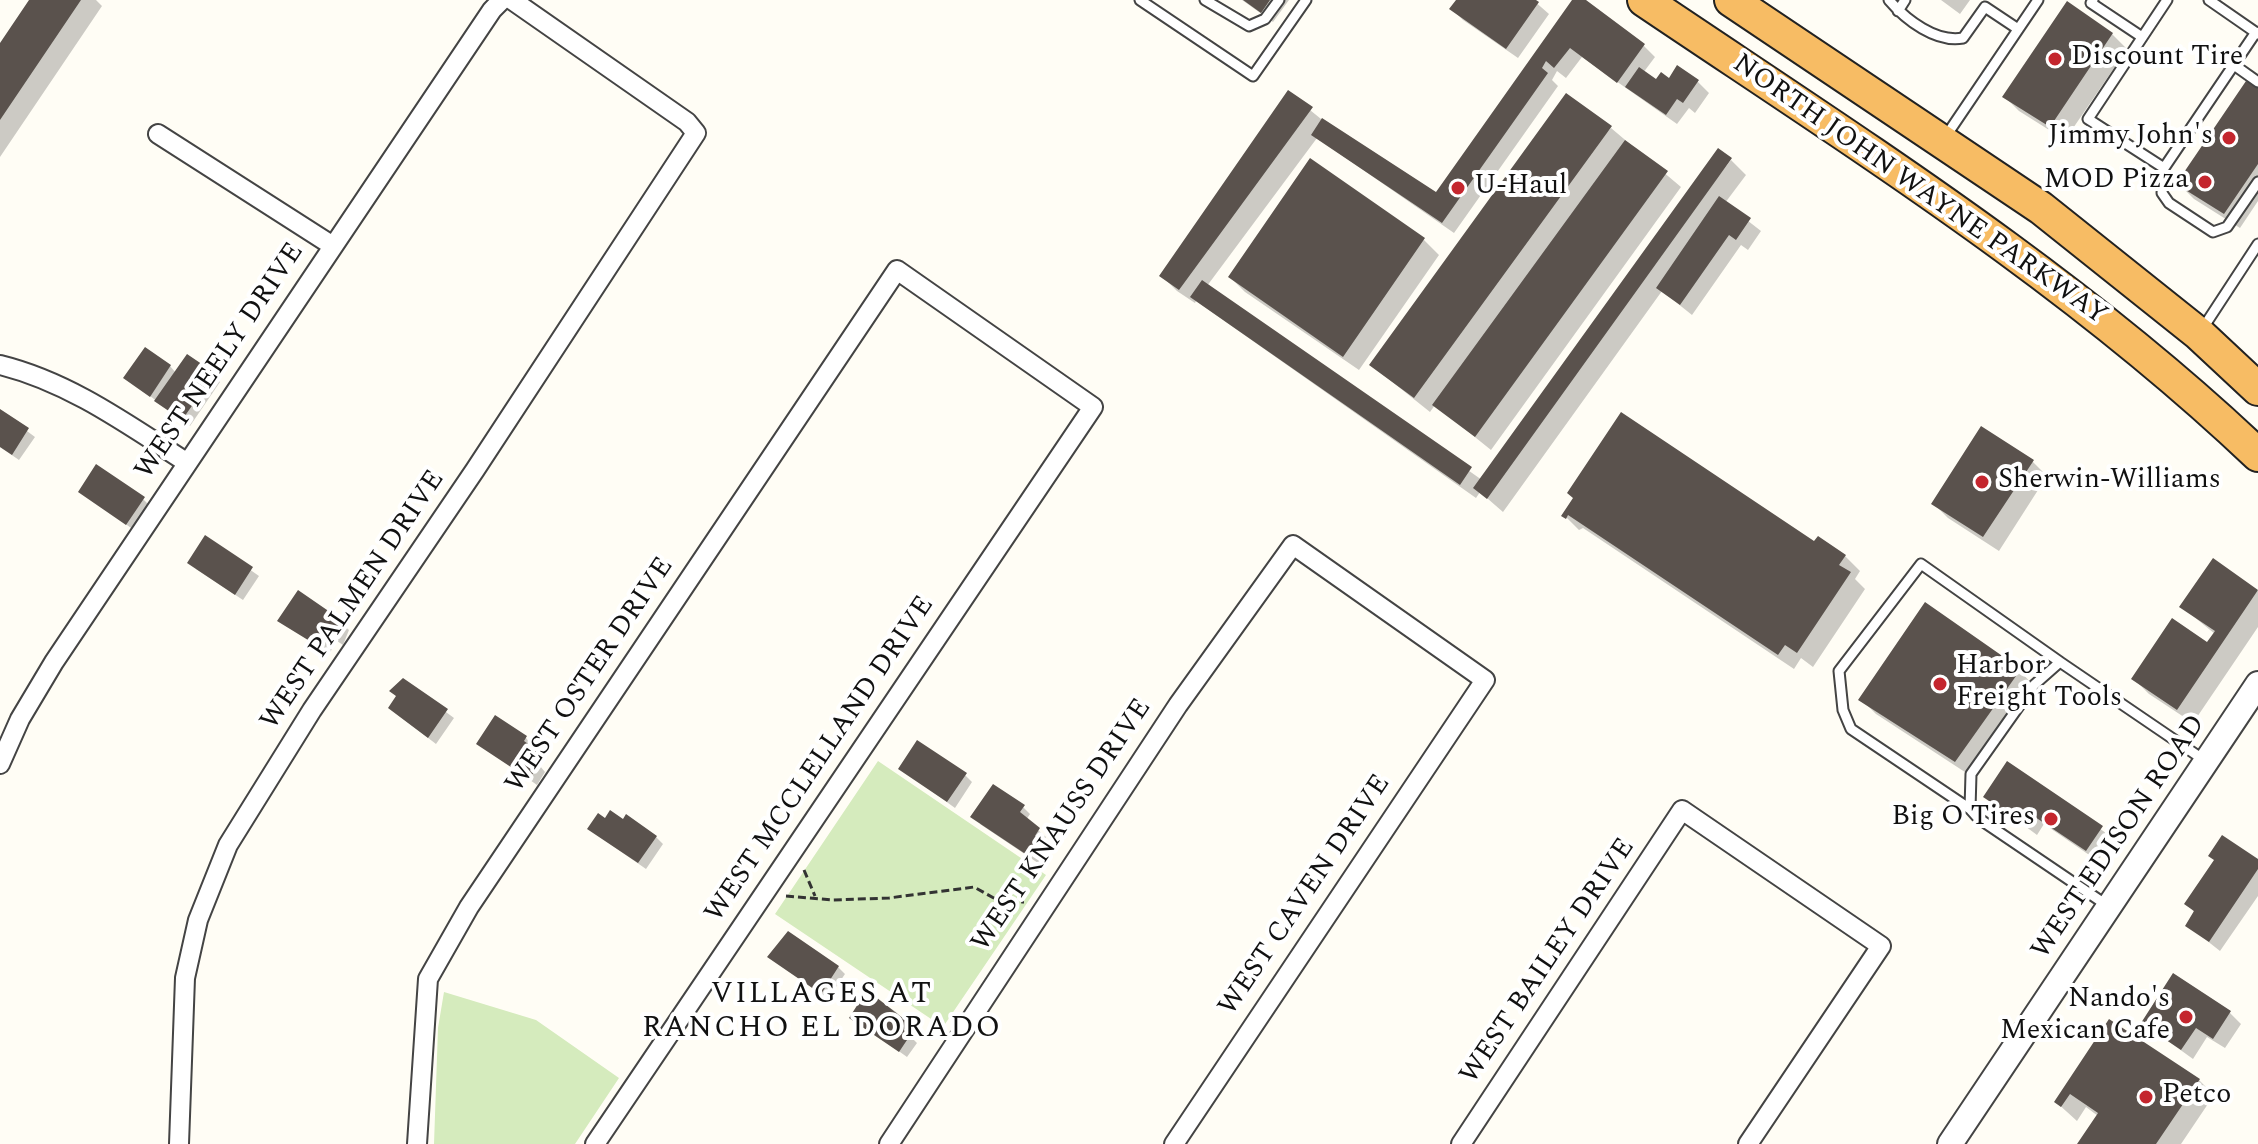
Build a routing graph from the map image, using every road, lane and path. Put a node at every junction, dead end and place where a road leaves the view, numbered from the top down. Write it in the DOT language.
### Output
graph roads {
  1 [pos="502,0"];
  2 [pos="512,0"];
  3 [pos="1140,0"];
  4 [pos="1205,0"];
  5 [pos="1279,0"];
  6 [pos="1306,0"];
  7 [pos="1644,0"];
  8 [pos="1731,0"];
  9 [pos="1889,0"];
  10 [pos="1905,0"];
  11 [pos="2038,0"];
  12 [pos="2093,0"];
  13 [pos="2167,0"];
  14 [pos="2209,0"];
  15 [pos="1987,3"];
  16 [pos="1898,11"];
  17 [pos="2018,29"];
  18 [pos="2257,33"];
  19 [pos="2142,37"];
  20 [pos="2234,65"];
  21 [pos="1743,67"];
  22 [pos="2258,82"];
  23 [pos="1856,83"];
  24 [pos="158,134"];
  25 [pos="1942,142"];
  26 [pos="2164,168"];
  27 [pos="2258,182"];
  28 [pos="2258,244"];
  29 [pos="333,246"];
  30 [pos="897,270"];
  31 [pos="2199,334"];
  32 [pos="0,365"];
  33 [pos="2258,389"];
  34 [pos="2258,455"];
  35 [pos="186,462"];
  36 [pos="1293,545"];
  37 [pos="2060,662"];
  38 [pos="2258,684"];
  39 [pos="2207,762"];
  40 [pos="0,764"];
  41 [pos="1970,809"];
  42 [pos="789,858"];
  43 [pos="785,896"];
  44 [pos="815,896"];
  45 [pos="1032,901"];
  46 [pos="1001,902"];
  47 [pos="2110,907"];
  48 [pos="1022,937"];
  49 [pos="179,1144"];
  50 [pos="417,1144"];
  51 [pos="595,1144"];
  52 [pos="889,1144"];
  53 [pos="1174,1144"];
  54 [pos="1461,1144"];
  55 [pos="1748,1144"];
  56 [pos="1950,1144"];
  1 -- 29 [label="street, WEST NEELY DRIVE"];
  2 -- 49 [label="street, WEST PALMEN DRIVE"];
  3 -- 6 [label="lane"];
  4 -- 5 [label="lane"];
  7 -- 21 [label="highway, NORTH JOHN WAYNE PARKWAY"];
  8 -- 23 [label="highway, NORTH JOHN WAYNE PARKWAY"];
  9 -- 16 [label="lane"];
  10 -- 16 [label="lane"];
  11 -- 17 [label="lane"];
  12 -- 19 [label="lane"];
  13 -- 19 [label="lane"];
  14 -- 18 [label="lane"];
  15 -- 16 [label="lane"];
  15 -- 17 [label="lane"];
  17 -- 25 [label="lane"];
  18 -- 20 [label="lane"];
  19 -- 26 [label="lane"];
  20 -- 22 [label="lane"];
  20 -- 26 [label="lane"];
  21 -- 23 [label="highway"];
  21 -- 34 [label="highway, NORTH JOHN WAYNE PARKWAY"];
  23 -- 25 [label="highway, NORTH JOHN WAYNE PARKWAY"];
  24 -- 29 [label="street"];
  25 -- 31 [label="highway, NORTH JOHN WAYNE PARKWAY"];
  26 -- 27 [label="lane"];
  28 -- 31 [label="lane"];
  29 -- 35 [label="street, WEST NEELY DRIVE"];
  30 -- 42 [label="street, WEST MCCLELLAND DRIVE"];
  30 -- 50 [label="street, WEST OSTER DRIVE"];
  31 -- 33 [label="highway, NORTH JOHN WAYNE PARKWAY"];
  32 -- 35 [label="street"];
  35 -- 40 [label="street, WEST NEELY DRIVE"];
  36 -- 48 [label="street, WEST KNAUSS DRIVE"];
  36 -- 53 [label="street, WEST CAVEN DRIVE"];
  37 -- 39 [label="lane"];
  37 -- 41 [label="lane"];
  37 -- 41 [label="lane"];
  38 -- 39 [label="street, WEST EDISON ROAD"];
  39 -- 47 [label="street, WEST EDISON ROAD"];
  41 -- 47 [label="lane"];
  42 -- 44 [label="path"];
  42 -- 51 [label="street, WEST MCCLELLAND DRIVE"];
  43 -- 44 [label="path"];
  44 -- 46 [label="path"];
  45 -- 46 [label="path"];
  46 -- 48 [label="path"];
  47 -- 56 [label="street, WEST EDISON ROAD"];
  48 -- 52 [label="street, WEST KNAUSS DRIVE"];
  54 -- 55 [label="street, WEST BAILEY DRIVE"];
}
